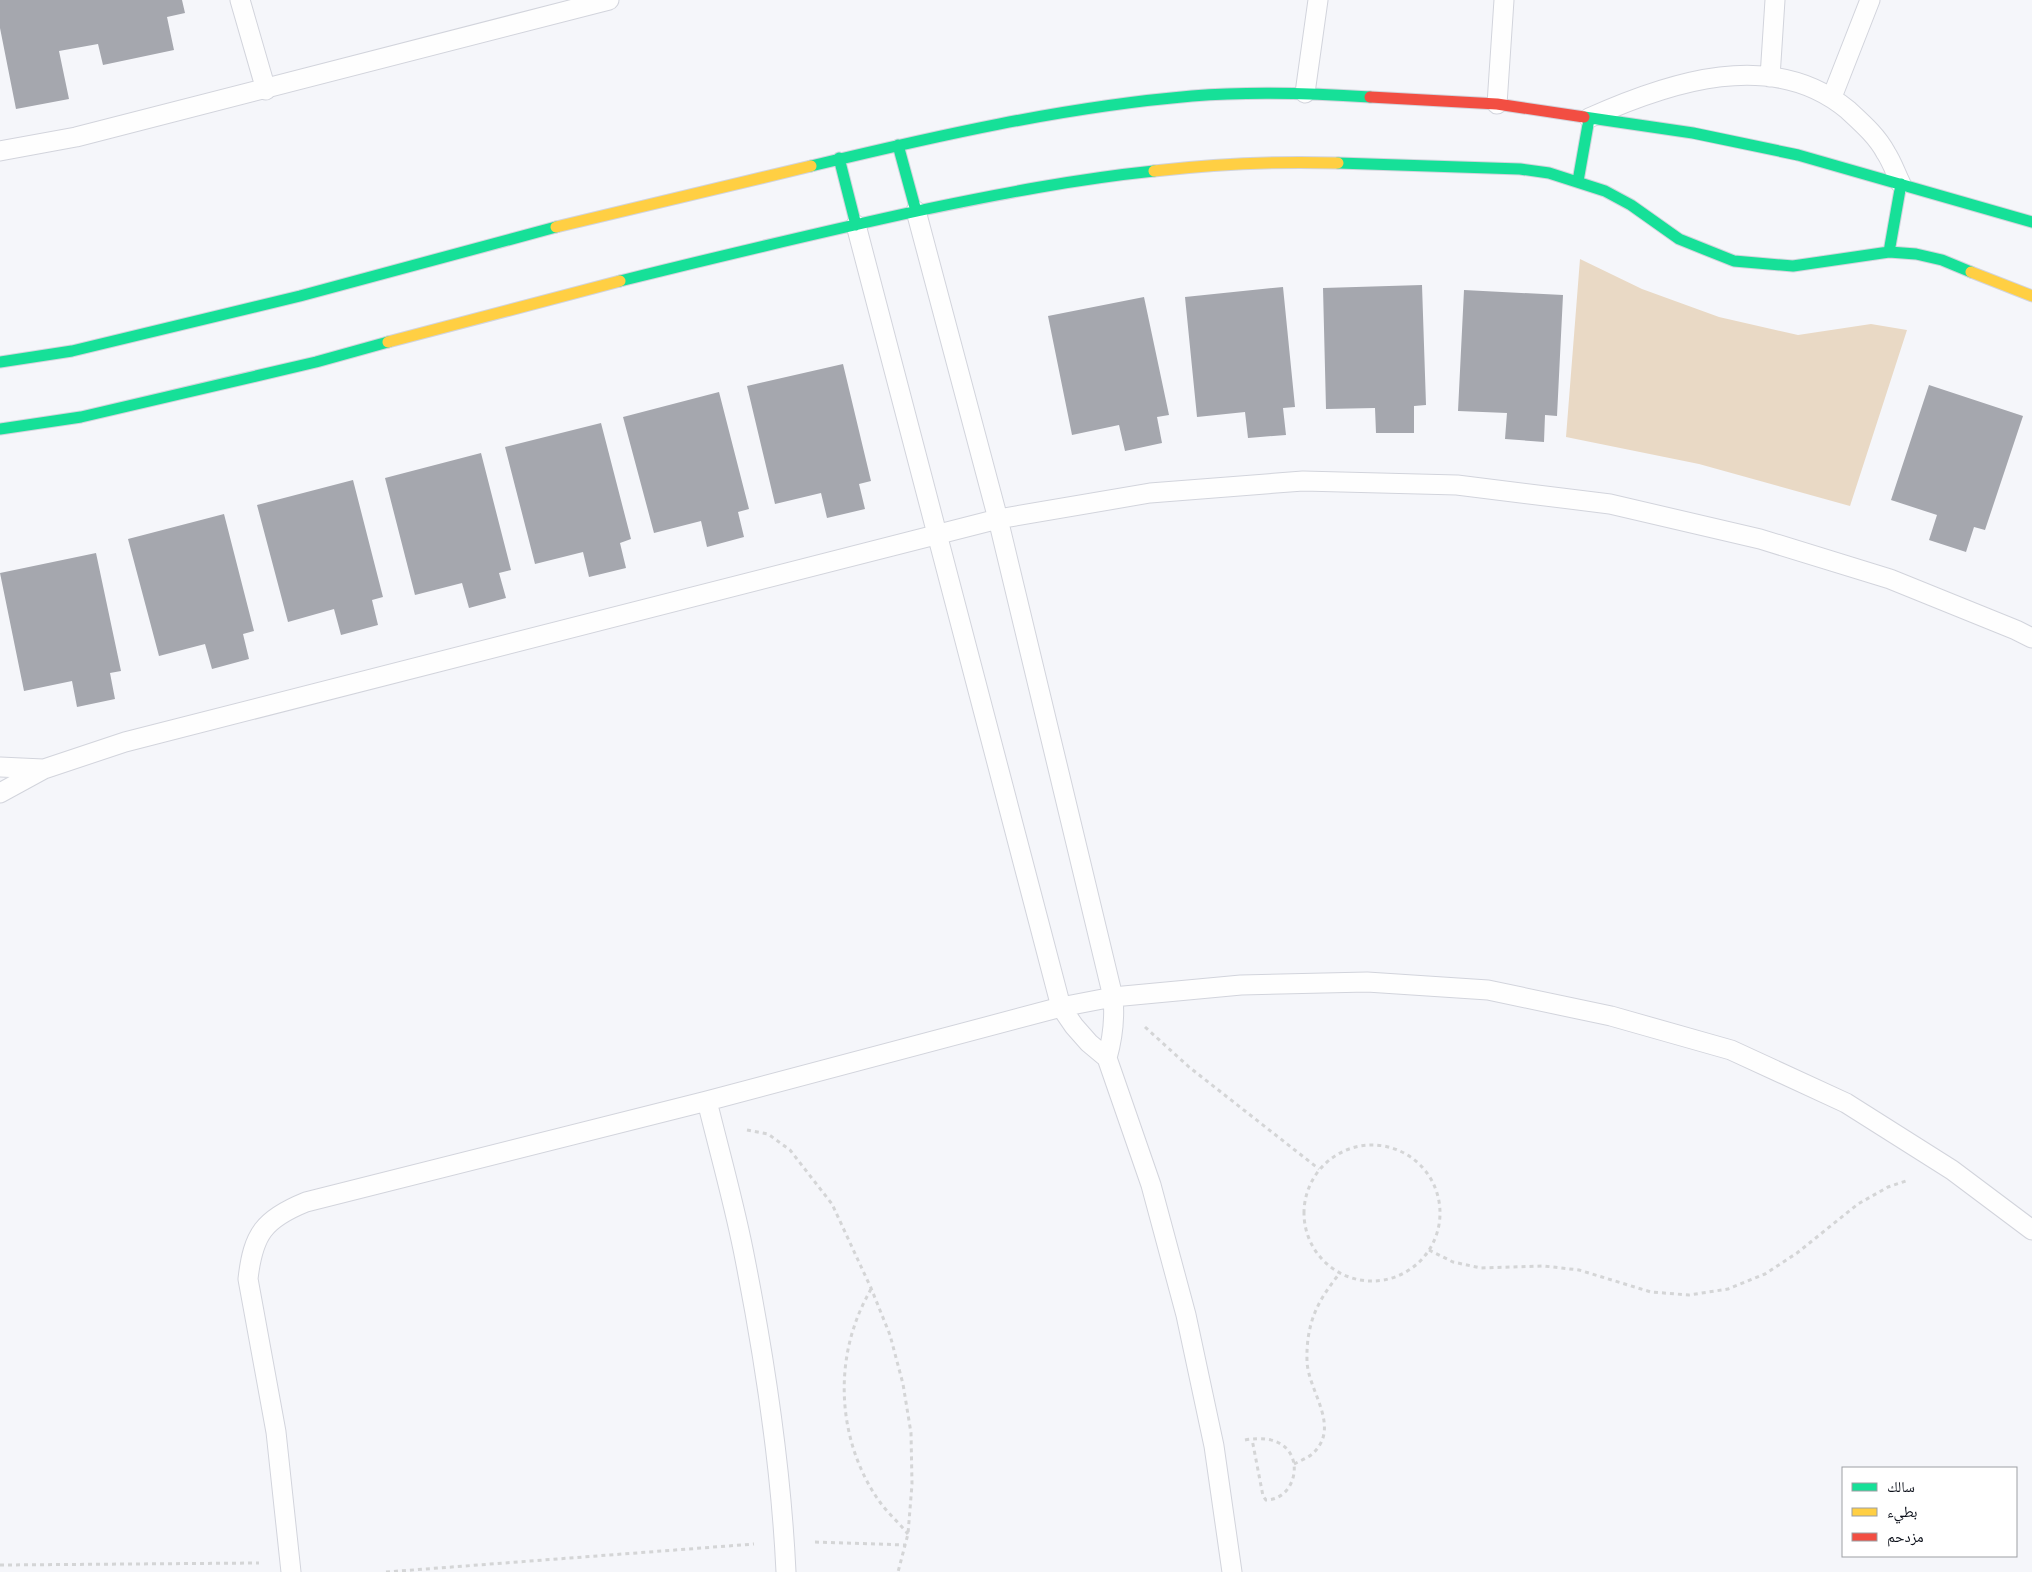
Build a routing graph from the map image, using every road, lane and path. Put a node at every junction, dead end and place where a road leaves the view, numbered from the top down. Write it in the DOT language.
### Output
graph roads {
  1 [pos="240,0"];
  2 [pos="609,0"];
  3 [pos="1318,0"];
  4 [pos="1504,0"];
  5 [pos="1775,0"];
  6 [pos="1870,0"];
  7 [pos="1770,77"];
  8 [pos="266,90"];
  9 [pos="1305,93"];
  10 [pos="1832,97"];
  11 [pos="1497,104"];
  12 [pos="1589,119"];
  13 [pos="898,145"];
  14 [pos="0,151"];
  15 [pos="839,158"];
  16 [pos="1578,181"];
  17 [pos="1901,184"];
  18 [pos="916,212"];
  19 [pos="2032,222"];
  20 [pos="856,225"];
  21 [pos="1890,252"];
  22 [pos="2032,296"];
  23 [pos="0,362"];
  24 [pos="0,429"];
  25 [pos="998,519"];
  26 [pos="936,534"];
  27 [pos="2032,638"];
  28 [pos="0,767"];
  29 [pos="44,769"];
  30 [pos="0,793"];
  31 [pos="1113,997"];
  32 [pos="1061,1007"];
  33 [pos="1107,1058"];
  34 [pos="707,1101"];
  35 [pos="714,1130"];
  36 [pos="1319,1169"];
  37 [pos="1952,1170"];
  38 [pos="2032,1230"];
  39 [pos="1429,1250"];
  40 [pos="1340,1273"];
  41 [pos="871,1288"];
  42 [pos="1252,1439"];
  43 [pos="1214,1446"];
  44 [pos="1294,1464"];
  45 [pos="908,1534"];
  46 [pos="784,1541"];
  47 [pos="906,1545"];
  48 [pos="0,1565"];
  49 [pos="290,1567"];
  50 [pos="386,1572"];
  51 [pos="786,1572"];
  52 [pos="898,1572"];
  53 [pos="1232,1572"];
  1 -- 8 [label="lane"];
  2 -- 8 [label="lane"];
  3 -- 9 [label="lane"];
  4 -- 11 [label="lane"];
  5 -- 7 [label="lane"];
  6 -- 10 [label="lane"];
  7 -- 10 [label="lane"];
  7 -- 12 [label="lane"];
  8 -- 14 [label="lane"];
  9 -- 11 [label="street"];
  9 -- 13 [label="street"];
  10 -- 17 [label="lane"];
  11 -- 12 [label="street"];
  12 -- 16 [label="street"];
  12 -- 17 [label="street"];
  13 -- 15 [label="street"];
  13 -- 18 [label="street"];
  15 -- 20 [label="street"];
  15 -- 23 [label="street"];
  16 -- 18 [label="street"];
  16 -- 21 [label="street"];
  17 -- 19 [label="street"];
  17 -- 21 [label="street"];
  18 -- 20 [label="street"];
  18 -- 25 [label="lane"];
  20 -- 24 [label="street"];
  20 -- 26 [label="lane"];
  21 -- 22 [label="street"];
  25 -- 26 [label="lane"];
  25 -- 27 [label="lane"];
  25 -- 31 [label="lane"];
  26 -- 29 [label="lane"];
  26 -- 32 [label="lane"];
  28 -- 29 [label="lane"];
  29 -- 30 [label="lane"];
  31 -- 32 [label="lane"];
  31 -- 33 [label="lane"];
  31 -- 36 [label="path"];
  31 -- 37 [label="lane"];
  32 -- 33 [label="lane"];
  32 -- 34 [label="lane"];
  33 -- 43 [label="lane"];
  34 -- 35 [label="lane"];
  34 -- 49 [label="lane"];
  35 -- 41 [label="path"];
  35 -- 46 [label="lane"];
  36 -- 39 [label="path"];
  36 -- 40 [label="path"];
  37 -- 38 [label="lane"];
  37 -- 39 [label="path"];
  39 -- 40 [label="path"];
  40 -- 44 [label="path"];
  41 -- 45 [label="path"];
  41 -- 45 [label="path"];
  42 -- 43 [label="path"];
  42 -- 44 [label="path"];
  42 -- 44 [label="path"];
  43 -- 53 [label="lane"];
  45 -- 47 [label="path"];
  46 -- 47 [label="path"];
  46 -- 50 [label="path"];
  46 -- 51 [label="lane"];
  47 -- 52 [label="path"];
  48 -- 49 [label="path"];
}
